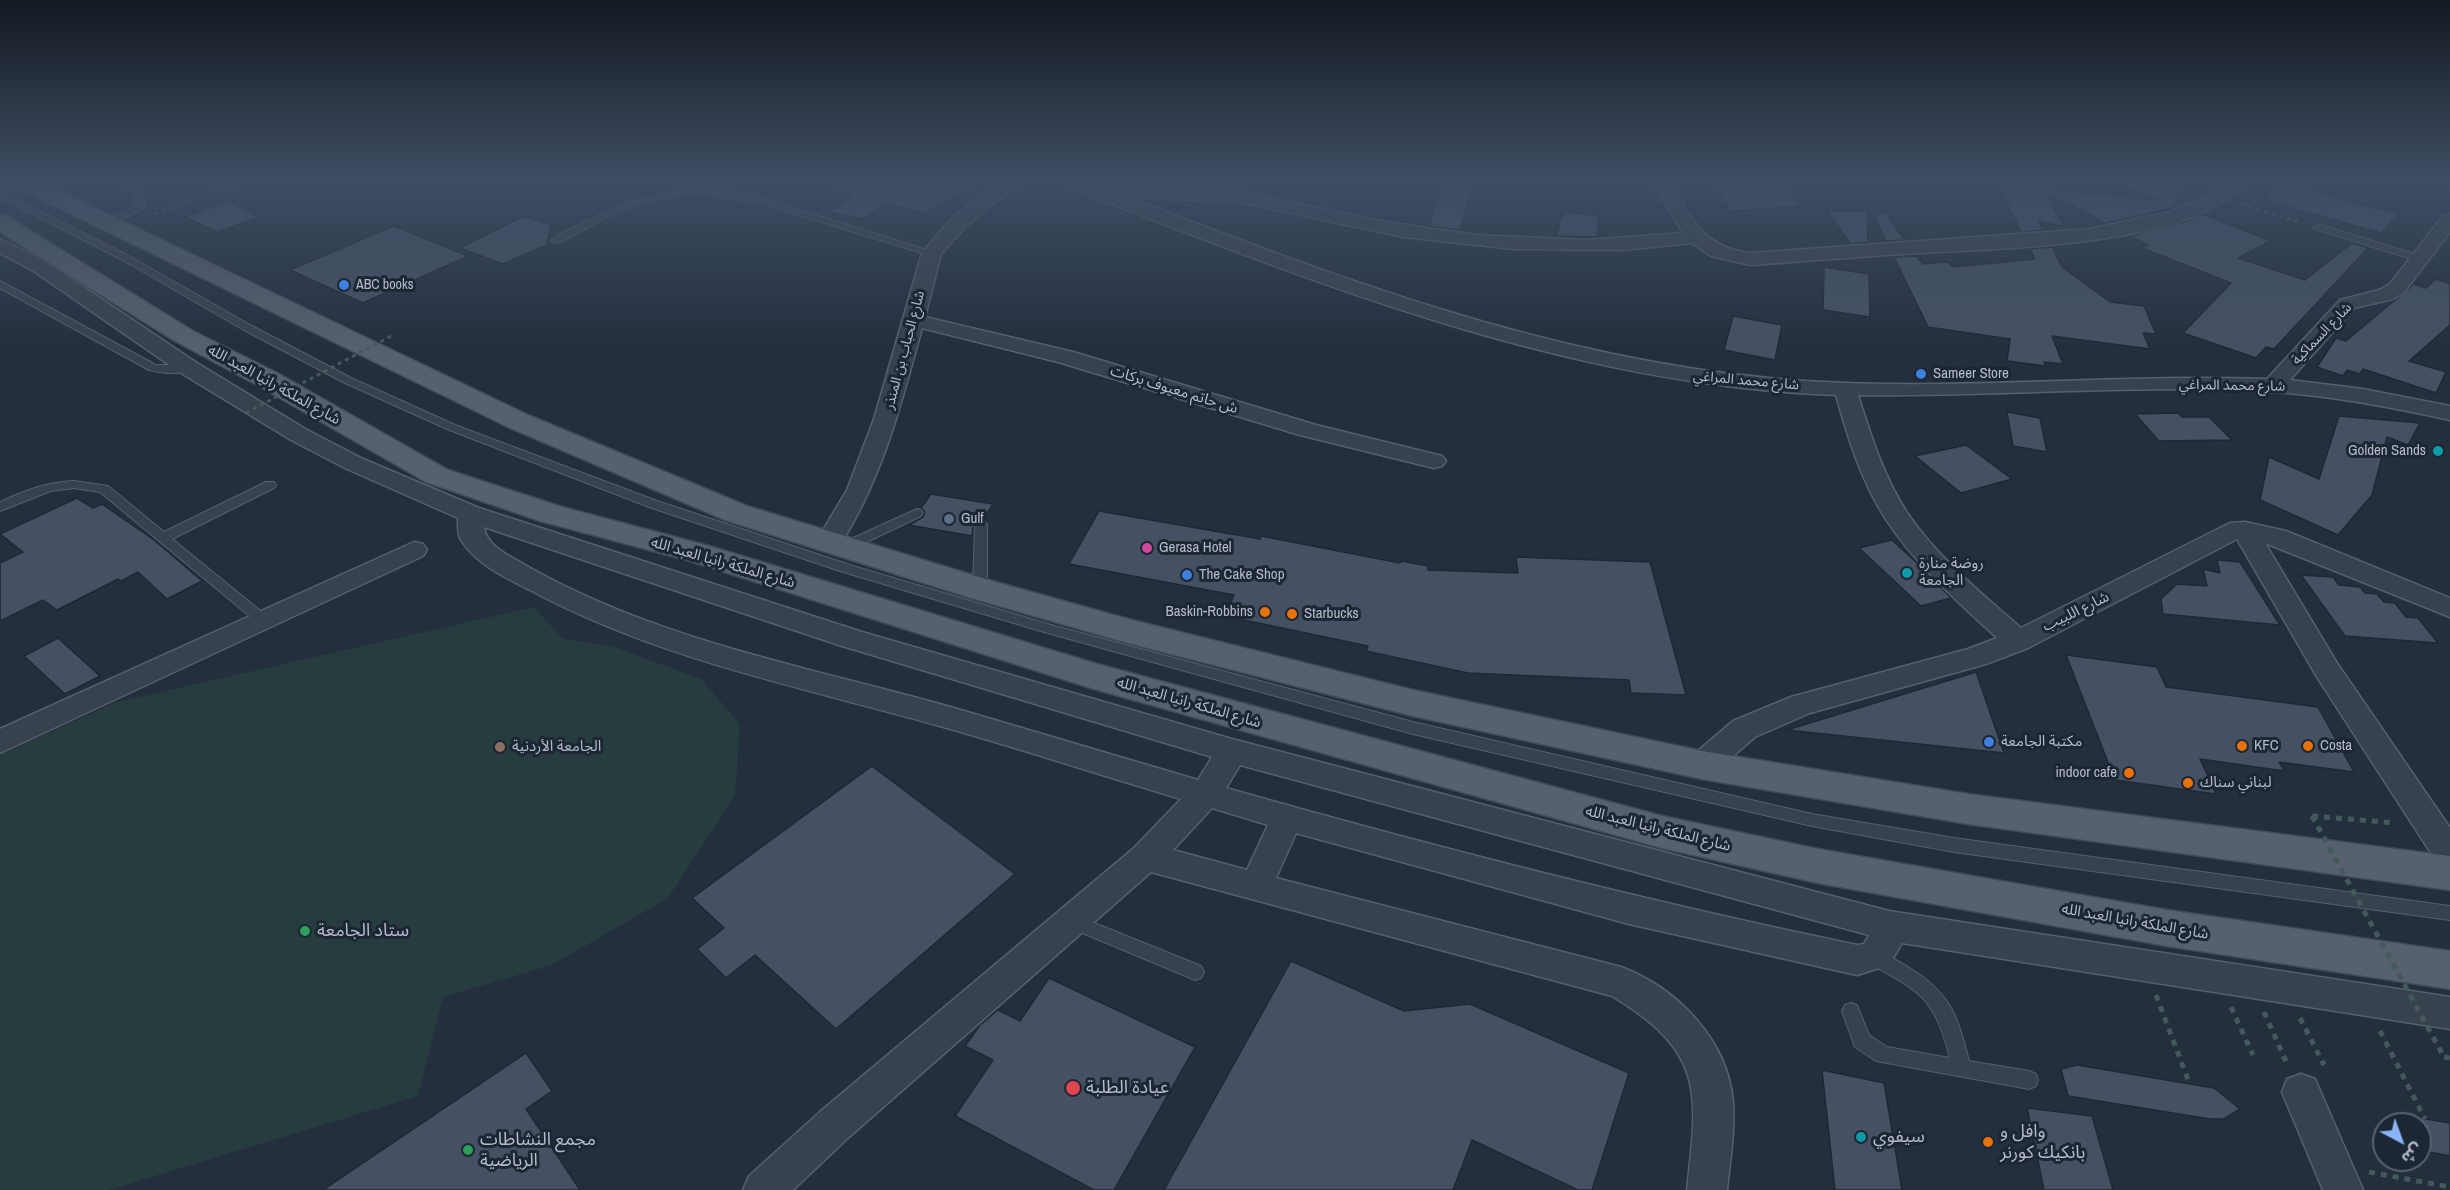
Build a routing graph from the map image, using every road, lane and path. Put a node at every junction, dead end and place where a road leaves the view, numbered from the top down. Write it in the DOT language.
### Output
graph roads {
  1 [pos="1695,237"];
  2 [pos="25,238"];
  3 [pos="86,238"];
  4 [pos="139,238"];
  5 [pos="562,238"];
  6 [pos="882,238"];
  7 [pos="945,238"];
  8 [pos="1214,238"];
  9 [pos="1459,238"];
  10 [pos="1690,238"];
  11 [pos="2048,238"];
  12 [pos="2352,238"];
  13 [pos="2437,238"];
  14 [pos="555,241"];
  15 [pos="0,245"];
  16 [pos="932,253"];
  17 [pos="2421,259"];
  18 [pos="0,284"];
  19 [pos="913,320"];
  20 [pos="393,335"];
  21 [pos="189,368"];
  22 [pos="2273,386"];
  23 [pos="1845,388"];
  24 [pos="246,413"];
  25 [pos="2450,413"];
  26 [pos="1434,461"];
  27 [pos="270,485"];
  28 [pos="0,507"];
  29 [pos="917,513"];
  30 [pos="470,514"];
  31 [pos="981,524"];
  32 [pos="2245,530"];
  33 [pos="165,537"];
  34 [pos="837,544"];
  35 [pos="414,550"];
  36 [pos="980,589"];
  37 [pos="2450,608"];
  38 [pos="263,620"];
  39 [pos="2018,640"];
  40 [pos="0,742"];
  41 [pos="1232,751"];
  42 [pos="1702,765"];
  43 [pos="1204,796"];
  44 [pos="1287,818"];
  45 [pos="2392,823"];
  46 [pos="2450,855"];
  47 [pos="1146,857"];
  48 [pos="2450,873"];
  49 [pos="1255,888"];
  50 [pos="2450,913"];
  51 [pos="1072,921"];
  52 [pos="1889,926"];
  53 [pos="1875,958"];
  54 [pos="2145,966"];
  55 [pos="2450,970"];
  56 [pos="1195,972"];
  57 [pos="2217,977"];
  58 [pos="2250,982"];
  59 [pos="2285,987"];
  60 [pos="2363,999"];
  61 [pos="1851,1011"];
  62 [pos="2450,1013"];
  63 [pos="2253,1055"];
  64 [pos="2447,1058"];
  65 [pos="1962,1069"];
  66 [pos="2313,1079"];
  67 [pos="2028,1080"];
  68 [pos="2190,1084"];
  69 [pos="2421,1112"];
  70 [pos="2338,1178"];
  71 [pos="775,1187"];
  72 [pos="2450,1187"];
  73 [pos="1707,1190"];
  1 -- 11 [label="street"];
  2 -- 55 [label="main road, شارع الملكة رانيا العبد الله"];
  3 -- 50 [label="lane"];
  4 -- 34 [label="main road"];
  5 -- 14 [label="lane"];
  6 -- 16 [label="lane"];
  7 -- 16 [label="street, شارع الحباب بن المنذر"];
  8 -- 23 [label="street, شارع محمد المراغي"];
  9 -- 10 [label="street"];
  12 -- 17 [label="lane"];
  13 -- 17 [label="street, شارع السماكية"];
  15 -- 21 [label="street"];
  16 -- 19 [label="street, شارع الحباب بن المنذر"];
  17 -- 22 [label="street, شارع السماكية"];
  18 -- 21 [label="lane"];
  19 -- 26 [label="street, ش حاتم معيوف بركات"];
  19 -- 34 [label="street, شارع الحباب بن المنذر"];
  20 -- 24 [label="path, bridge"];
  21 -- 30 [label="street"];
  22 -- 23 [label="street, شارع محمد المراغي"];
  22 -- 25 [label="street, شارع محمد المراغي"];
  23 -- 39 [label="street"];
  27 -- 33 [label="lane"];
  28 -- 33 [label="lane"];
  29 -- 34 [label="lane"];
  30 -- 41 [label="street"];
  30 -- 43 [label="street"];
  31 -- 36 [label="lane"];
  32 -- 37 [label="street, شارع اللبيب"];
  32 -- 39 [label="street, شارع اللبيب"];
  32 -- 46 [label="street"];
  33 -- 38 [label="lane"];
  34 -- 36 [label="main road"];
  35 -- 38 [label="street"];
  36 -- 42 [label="main road"];
  38 -- 40 [label="street"];
  39 -- 42 [label="street, شارع اللبيب"];
  41 -- 43 [label="street"];
  41 -- 52 [label="street"];
  42 -- 48 [label="main road"];
  43 -- 44 [label="street"];
  43 -- 47 [label="street"];
  44 -- 49 [label="street"];
  44 -- 53 [label="street"];
  45 -- 64 [label="path, bridge"];
  47 -- 49 [label="street"];
  47 -- 51 [label="street"];
  49 -- 73 [label="street"];
  51 -- 56 [label="lane"];
  51 -- 71 [label="street"];
  52 -- 53 [label="street"];
  52 -- 54 [label="street"];
  53 -- 65 [label="lane"];
  54 -- 57 [label="street"];
  54 -- 68 [label="path"];
  57 -- 58 [label="street"];
  57 -- 63 [label="path"];
  58 -- 59 [label="street"];
  58 -- 66 [label="path"];
  59 -- 60 [label="street"];
  59 -- 66 [label="path"];
  60 -- 62 [label="street"];
  60 -- 69 [label="path"];
  61 -- 65 [label="lane"];
  65 -- 67 [label="lane"];
  66 -- 70 [label="street"];
  70 -- 72 [label="path"];
}
